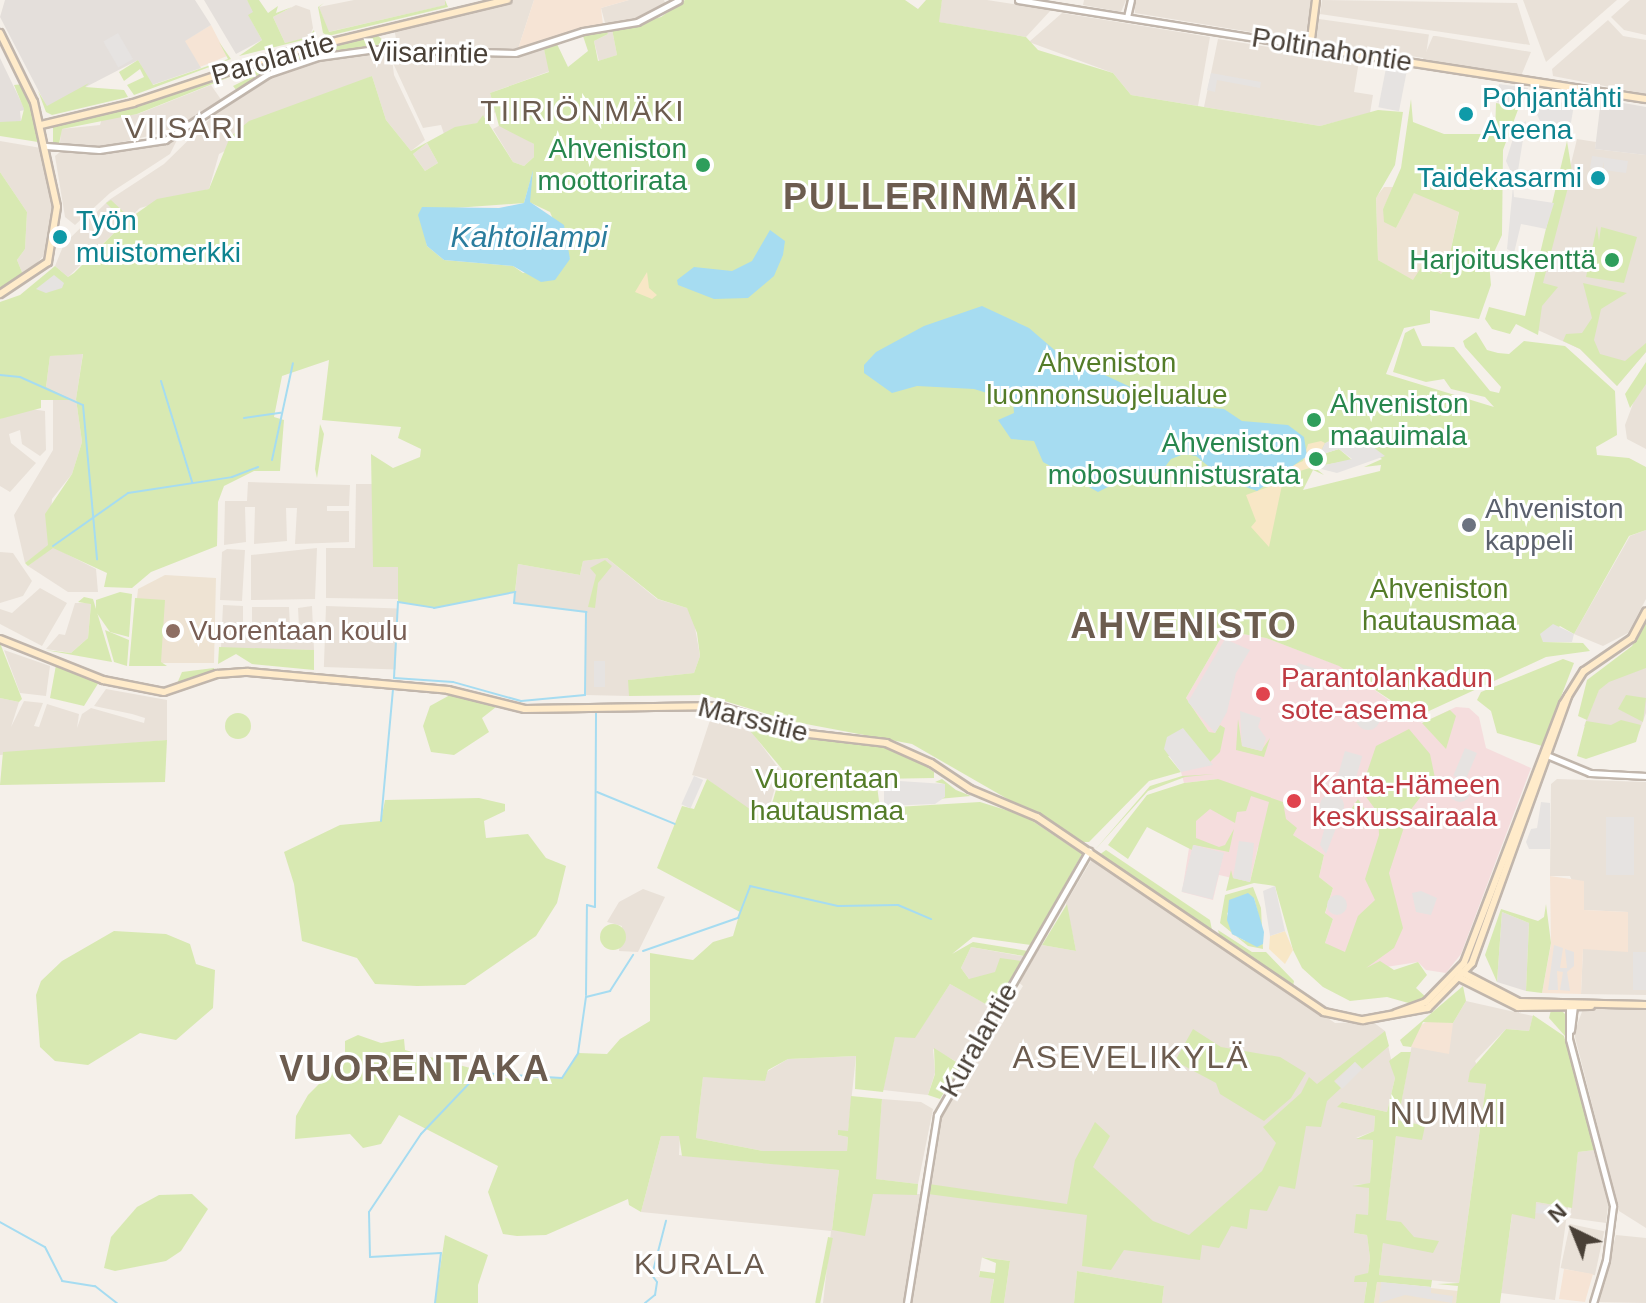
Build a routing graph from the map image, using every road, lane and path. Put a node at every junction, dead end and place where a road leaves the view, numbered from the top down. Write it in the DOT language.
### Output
graph roads {
  1 [pos="507,0"];
  2 [pos="679,0"];
  3 [pos="1018,0"];
  4 [pos="1131,0"];
  5 [pos="1316,0"];
  6 [pos="1127,17"];
  7 [pos="0,33"];
  8 [pos="1310,47"];
  9 [pos="1646,99"];
  10 [pos="41,125"];
  11 [pos="46,146"];
  12 [pos="0,294"];
  13 [pos="1646,612"];
  14 [pos="0,639"];
  15 [pos="1547,758"];
  16 [pos="1646,776"];
  17 [pos="1089,851"];
  18 [pos="1460,975"];
  19 [pos="1572,1004"];
  20 [pos="1646,1005"];
  21 [pos="907,1303"];
  22 [pos="1593,1303"];
  1 -- 10 [label="main road, Parolantie"];
  2 -- 11 [label="street, Viisarintie"];
  3 -- 6 [label="street, Poltinahontie"];
  4 -- 6 [label="street"];
  5 -- 8 [label="main road"];
  6 -- 8 [label="street, Poltinahontie"];
  7 -- 10 [label="main road"];
  8 -- 9 [label="main road, Poltinahontie"];
  10 -- 11 [label="main road"];
  11 -- 12 [label="main road"];
  13 -- 15 [label="main road"];
  14 -- 17 [label="main road, Marssitie"];
  15 -- 16 [label="street"];
  15 -- 18 [label="main road"];
  17 -- 18 [label="main road, Marssitie"];
  17 -- 21 [label="street, Kuralantie"];
  18 -- 19 [label="main road"];
  19 -- 20 [label="main road"];
  19 -- 22 [label="street"];
}
